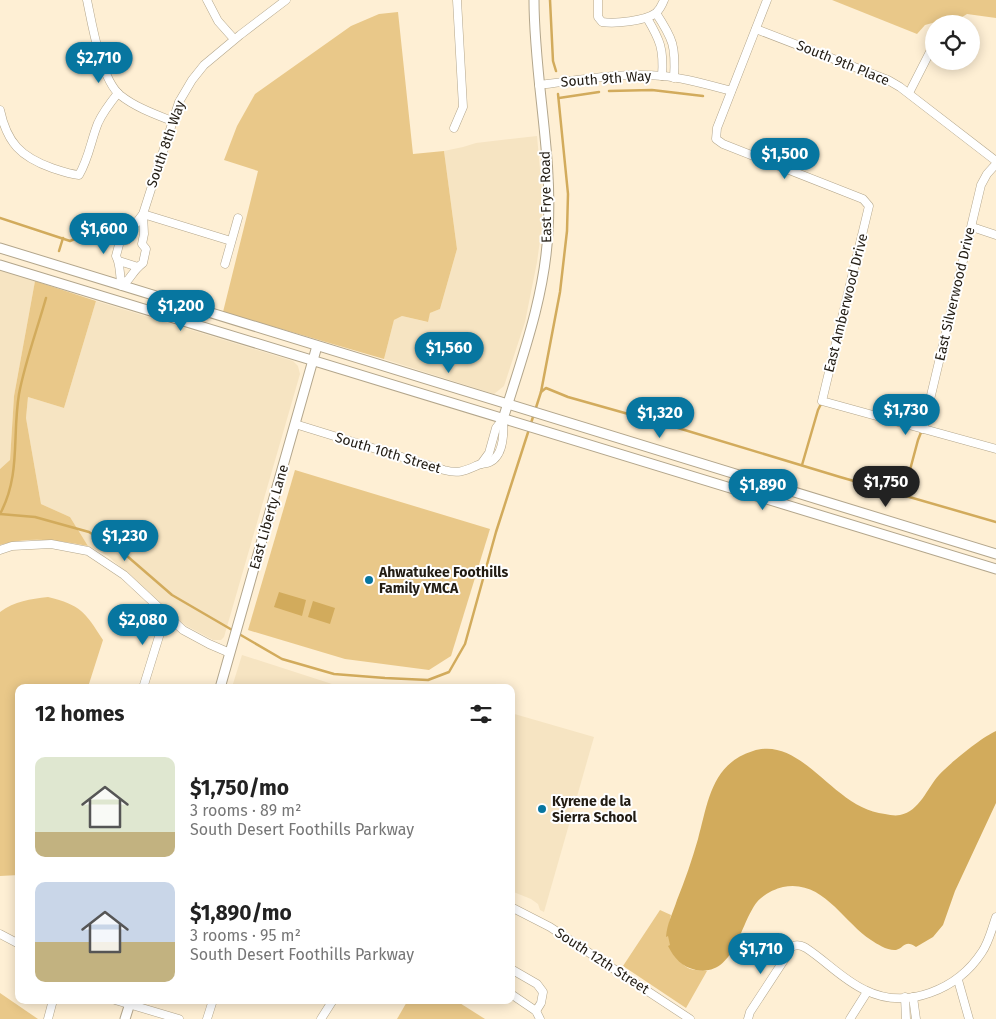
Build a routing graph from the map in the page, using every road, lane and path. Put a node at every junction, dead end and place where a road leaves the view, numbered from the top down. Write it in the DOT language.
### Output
graph roads {
  1 [pos="87,0"];
  2 [pos="208,0"];
  3 [pos="286,0"];
  4 [pos="457,0"];
  5 [pos="534,0"];
  6 [pos="598,0"];
  7 [pos="664,0"];
  8 [pos="767,0"];
  9 [pos="656,13"];
  10 [pos="647,18"];
  11 [pos="756,29"];
  12 [pos="234,39"];
  13 [pos="925,61"];
  14 [pos="662,76"];
  15 [pos="674,78"];
  16 [pos="539,85"];
  17 [pos="731,91"];
  18 [pos="118,93"];
  19 [pos="908,93"];
  20 [pos="0,110"];
  21 [pos="172,121"];
  22 [pos="454,128"];
  23 [pos="996,162"];
  24 [pos="144,214"];
  25 [pos="238,218"];
  26 [pos="972,227"];
  27 [pos="996,235"];
  28 [pos="127,240"];
  29 [pos="232,242"];
  30 [pos="142,244"];
  31 [pos="0,248"];
  32 [pos="119,261"];
  33 [pos="225,264"];
  34 [pos="0,265"];
  35 [pos="138,267"];
  36 [pos="122,286"];
  37 [pos="317,346"];
  38 [pos="313,360"];
  39 [pos="508,404"];
  40 [pos="503,419"];
  41 [pos="295,424"];
  42 [pos="923,428"];
  43 [pos="996,449"];
  44 [pos="481,464"];
  45 [pos="748,478"];
  46 [pos="744,492"];
  47 [pos="0,550"];
  48 [pos="996,554"];
  49 [pos="996,569"];
  50 [pos="170,619"];
  51 [pos="231,649"];
  52 [pos="144,684"];
  53 [pos="221,684"];
  54 [pos="515,909"];
  55 [pos="996,917"];
  56 [pos="0,934"];
  57 [pos="993,937"];
  58 [pos="15,942"];
  59 [pos="515,971"];
  60 [pos="958,980"];
  61 [pos="868,992"];
  62 [pos="515,997"];
  63 [pos="909,997"];
  64 [pos="52,1004"];
  65 [pos="129,1004"];
  66 [pos="136,1004"];
  67 [pos="212,1004"];
  68 [pos="330,1004"];
  69 [pos="538,1015"];
  70 [pos="48,1019"];
  71 [pos="125,1019"];
  72 [pos="179,1019"];
  73 [pos="208,1019"];
  74 [pos="321,1019"];
  75 [pos="690,1019"];
  76 [pos="748,1019"];
  77 [pos="850,1019"];
  78 [pos="906,1019"];
  79 [pos="916,1019"];
  80 [pos="969,1019"];
  1 -- 18 [label="street"];
  2 -- 12 [label="street"];
  3 -- 12 [label="street, South 8th Way"];
  4 -- 22 [label="street"];
  5 -- 16 [label="street, East Frye Road"];
  6 -- 10 [label="street"];
  7 -- 9 [label="street"];
  8 -- 11 [label="street"];
  9 -- 10 [label="street"];
  9 -- 15 [label="street"];
  10 -- 14 [label="street"];
  11 -- 17 [label="street"];
  11 -- 19 [label="street, South 9th Place"];
  12 -- 21 [label="street, South 8th Way"];
  13 -- 19 [label="street"];
  14 -- 15 [label="street, South 9th Way"];
  14 -- 16 [label="street, South 9th Way"];
  15 -- 17 [label="street, South 9th Way"];
  16 -- 39 [label="street, East Frye Road"];
  17 -- 42 [label="street, East Amberwood Drive"];
  18 -- 20 [label="street"];
  18 -- 21 [label="street"];
  19 -- 23 [label="street, South 9th Place"];
  21 -- 24 [label="street, South 8th Way"];
  23 -- 26 [label="street, East Silverwood Drive"];
  24 -- 28 [label="street, South 8th Way"];
  24 -- 29 [label="street"];
  24 -- 30 [label="street, South 8th Way"];
  25 -- 29 [label="street"];
  26 -- 27 [label="street"];
  26 -- 42 [label="street, East Silverwood Drive"];
  28 -- 30 [label="street"];
  28 -- 32 [label="street, South 8th Way"];
  29 -- 33 [label="street"];
  30 -- 35 [label="street, South 8th Way"];
  31 -- 36 [label="street"];
  32 -- 35 [label="street"];
  32 -- 36 [label="street, South 8th Way"];
  34 -- 38 [label="street"];
  35 -- 36 [label="street, South 8th Way"];
  36 -- 37 [label="street"];
  37 -- 38 [label="street, East Liberty Lane"];
  37 -- 39 [label="street"];
  38 -- 40 [label="street"];
  38 -- 41 [label="street, East Liberty Lane"];
  39 -- 40 [label="street, East Frye Road"];
  39 -- 45 [label="street"];
  40 -- 44 [label="street, East Frye Road"];
  40 -- 46 [label="street"];
  41 -- 44 [label="street, South 10th Street"];
  41 -- 51 [label="street, East Liberty Lane"];
  42 -- 43 [label="street"];
  45 -- 46 [label="street"];
  45 -- 48 [label="street"];
  46 -- 49 [label="street"];
  47 -- 50 [label="street"];
  50 -- 51 [label="street"];
  50 -- 52 [label="street"];
  51 -- 53 [label="street, East Liberty Lane"];
  54 -- 75 [label="street, South 12th Street"];
  55 -- 57 [label="street"];
  56 -- 58 [label="street"];
  57 -- 60 [label="street"];
  59 -- 69 [label="street"];
  60 -- 63 [label="street"];
  60 -- 80 [label="street"];
  61 -- 63 [label="street"];
  61 -- 76 [label="street"];
  61 -- 77 [label="street"];
  62 -- 69 [label="street"];
  63 -- 78 [label="street"];
  63 -- 79 [label="street"];
  64 -- 70 [label="street"];
  65 -- 71 [label="street"];
  66 -- 72 [label="street"];
  67 -- 73 [label="street"];
  68 -- 74 [label="street"];
}
